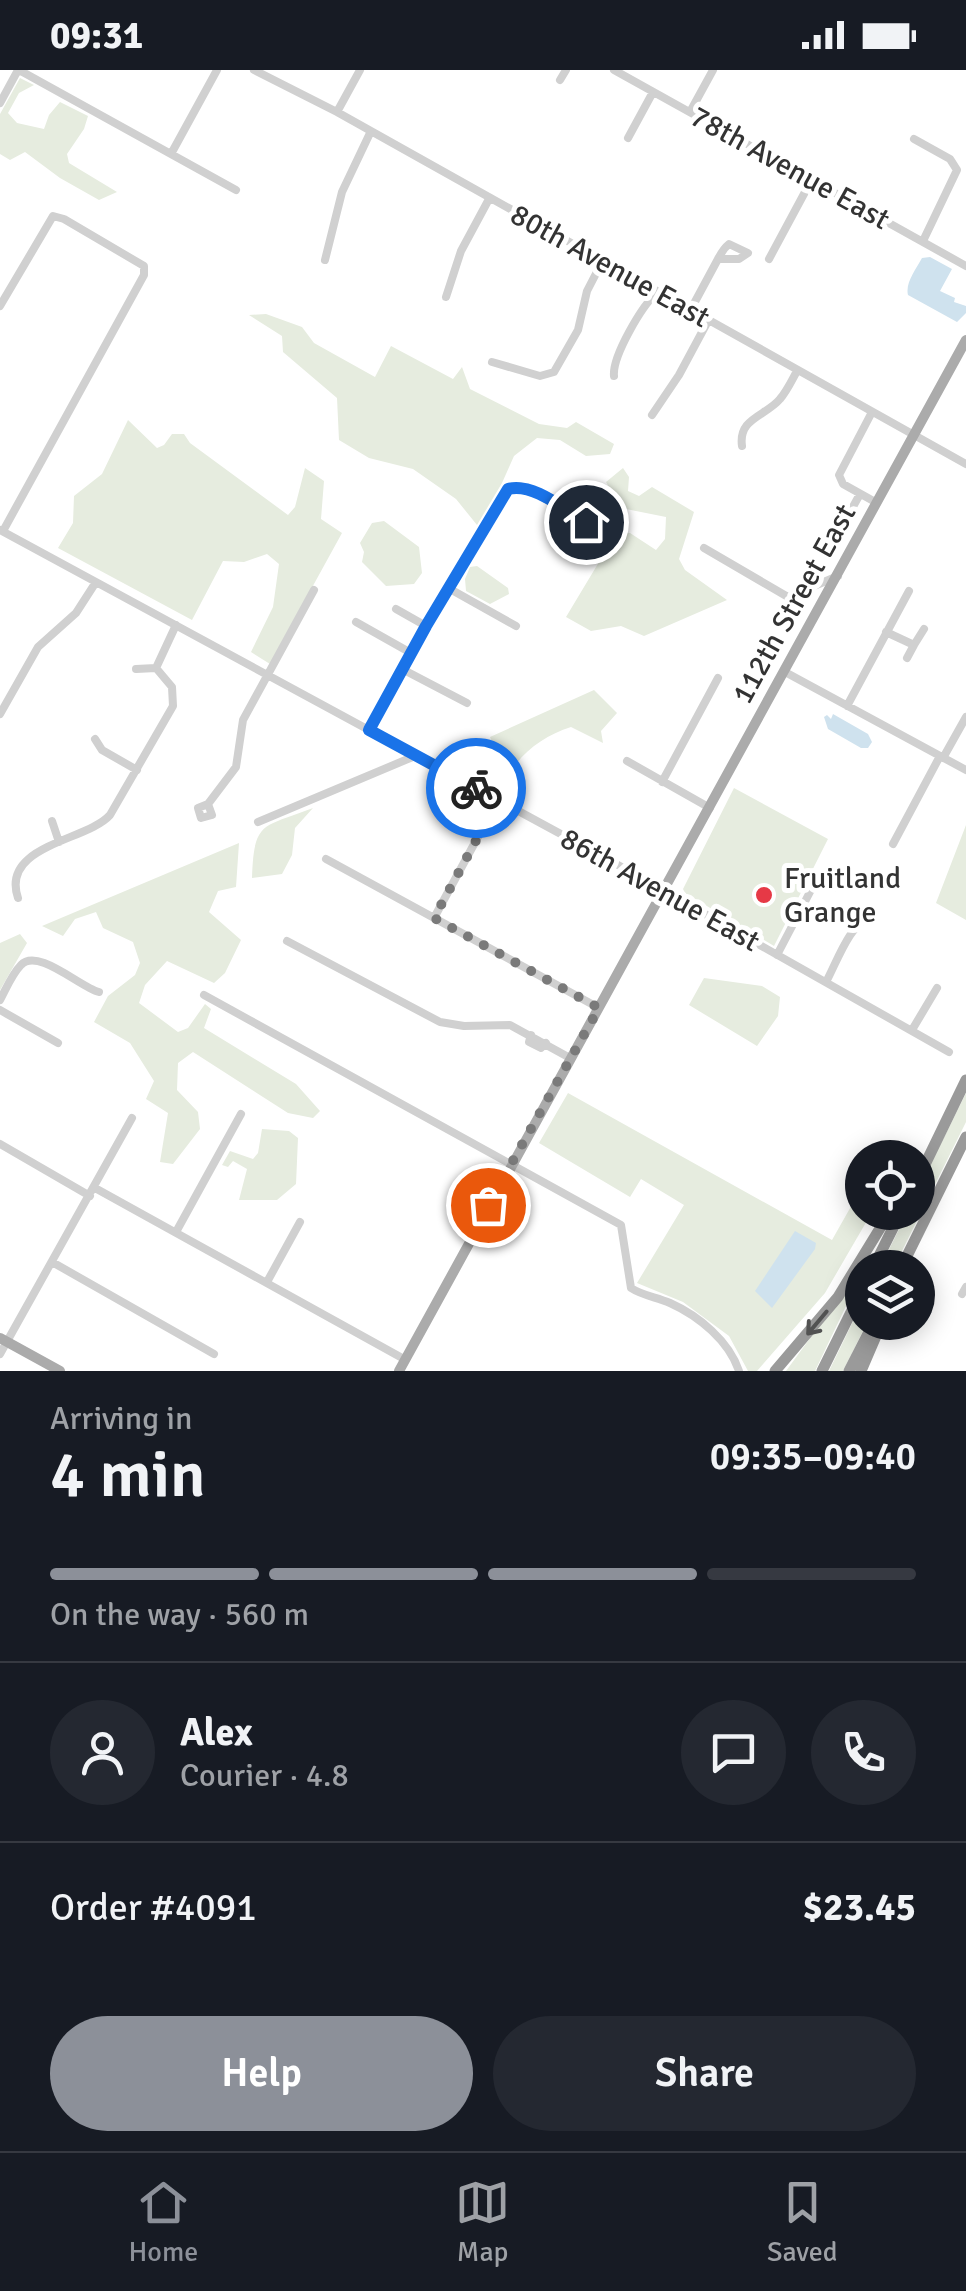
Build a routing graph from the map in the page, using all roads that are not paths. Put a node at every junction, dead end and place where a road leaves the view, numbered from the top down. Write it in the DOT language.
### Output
graph roads {
  1 [pos="18,70"];
  2 [pos="217,70"];
  3 [pos="254,70"];
  4 [pos="360,70"];
  5 [pos="566,70"];
  6 [pos="614,70"];
  7 [pos="713,70"];
  8 [pos="560,80"];
  9 [pos="653,92"];
  10 [pos="0,103"];
  11 [pos="337,112"];
  12 [pos="690,112"];
  13 [pos="371,131"];
  14 [pos="628,138"];
  15 [pos="914,139"];
  16 [pos="171,154"];
  17 [pos="812,179"];
  18 [pos="236,190"];
  19 [pos="490,199"];
  20 [pos="923,241"];
  21 [pos="769,258"];
  22 [pos="325,260"];
  23 [pos="718,260"];
  24 [pos="602,262"];
  25 [pos="966,266"];
  26 [pos="657,292"];
  27 [pos="446,297"];
  28 [pos="0,306"];
  29 [pos="690,311"];
  30 [pos="708,321"];
  31 [pos="966,340"];
  32 [pos="963,354"];
  33 [pos="492,362"];
  34 [pos="797,371"];
  35 [pos="614,376"];
  36 [pos="872,412"];
  37 [pos="652,415"];
  38 [pos="914,435"];
  39 [pos="742,446"];
  40 [pos="966,464"];
  41 [pos="860,494"];
  42 [pos="878,503"];
  43 [pos="599,530"];
  44 [pos="1,531"];
  45 [pos="832,544"];
  46 [pos="704,548"];
  47 [pos="838,576"];
  48 [pos="96,582"];
  49 [pos="314,590"];
  50 [pos="450,590"];
  51 [pos="909,591"];
  52 [pos="396,609"];
  53 [pos="356,622"];
  54 [pos="176,625"];
  55 [pos="426,626"];
  56 [pos="516,626"];
  57 [pos="924,629"];
  58 [pos="886,632"];
  59 [pos="914,645"];
  60 [pos="411,653"];
  61 [pos="908,658"];
  62 [pos="156,668"];
  63 [pos="402,669"];
  64 [pos="136,670"];
  65 [pos="785,672"];
  66 [pos="268,676"];
  67 [pos="718,678"];
  68 [pos="467,704"];
  69 [pos="846,706"];
  70 [pos="0,714"];
  71 [pos="966,717"];
  72 [pos="369,730"];
  73 [pos="95,739"];
  74 [pos="416,756"];
  75 [pos="942,757"];
  76 [pos="627,761"];
  77 [pos="136,770"];
  78 [pos="966,770"];
  79 [pos="662,782"];
  80 [pos="498,800"];
  81 [pos="208,804"];
  82 [pos="710,808"];
  83 [pos="52,822"];
  84 [pos="258,822"];
  85 [pos="59,842"];
  86 [pos="893,844"];
  87 [pos="326,859"];
  88 [pos="838,888"];
  89 [pos="665,891"];
  90 [pos="18,898"];
  91 [pos="873,915"];
  92 [pos="434,918"];
  93 [pos="287,942"];
  94 [pos="777,955"];
  95 [pos="826,982"];
  96 [pos="936,988"];
  97 [pos="99,992"];
  98 [pos="204,994"];
  99 [pos="0,1000"];
  100 [pos="599,1008"];
  101 [pos="0,1010"];
  102 [pos="912,1030"];
  103 [pos="58,1043"];
  104 [pos="950,1052"];
  105 [pos="570,1058"];
  106 [pos="966,1079"];
  107 [pos="242,1114"];
  108 [pos="132,1118"];
  109 [pos="966,1137"];
  110 [pos="931,1140"];
  111 [pos="935,1143"];
  112 [pos="0,1144"];
  113 [pos="512,1163"];
  114 [pos="92,1192"];
  115 [pos="300,1222"];
  116 [pos="879,1230"];
  117 [pos="176,1232"];
  118 [pos="913,1250"];
  119 [pos="52,1262"];
  120 [pos="267,1282"];
  121 [pos="845,1324"];
  122 [pos="4,1340"];
  123 [pos="865,1340"];
  124 [pos="874,1340"];
  125 [pos="0,1354"];
  126 [pos="214,1354"];
  127 [pos="399,1366"];
  128 [pos="52,1369"];
  129 [pos="740,1371"];
  130 [pos="775,1371"];
  131 [pos="822,1371"];
  132 [pos="849,1371"];
  133 [pos="861,1371"];
  1 -- 10 [label="street"];
  1 -- 16 [label="street"];
  2 -- 16 [label="street"];
  3 -- 11 [label="street, 80th Avenue East"];
  4 -- 11 [label="street"];
  5 -- 8 [label="street"];
  6 -- 9 [label="street, 78th Avenue East"];
  7 -- 12 [label="street"];
  9 -- 12 [label="street, 78th Avenue East"];
  9 -- 14 [label="street"];
  11 -- 13 [label="street, 80th Avenue East"];
  12 -- 17 [label="street, 78th Avenue East"];
  13 -- 19 [label="street, 80th Avenue East"];
  13 -- 22 [label="street"];
  15 -- 20 [label="street"];
  16 -- 18 [label="street"];
  17 -- 20 [label="street, 78th Avenue East"];
  17 -- 21 [label="street"];
  19 -- 24 [label="street, 80th Avenue East"];
  19 -- 27 [label="street"];
  20 -- 25 [label="street, 78th Avenue East"];
  23 -- 29 [label="street"];
  24 -- 26 [label="street, 80th Avenue East"];
  24 -- 33 [label="street"];
  26 -- 29 [label="street, 80th Avenue East"];
  26 -- 35 [label="street"];
  28 -- 44 [label="street"];
  29 -- 30 [label="street, 80th Avenue East"];
  30 -- 34 [label="street, 80th Avenue East"];
  30 -- 37 [label="street"];
  31 -- 32 [label="main road, 112th Street East"];
  32 -- 38 [label="main road, 112th Street East"];
  34 -- 36 [label="street, 80th Avenue East"];
  34 -- 39 [label="street"];
  36 -- 38 [label="street, 80th Avenue East"];
  36 -- 41 [label="street"];
  38 -- 40 [label="street, 80th Avenue East"];
  38 -- 42 [label="main road, 112th Street East"];
  41 -- 42 [label="street"];
  41 -- 45 [label="street"];
  42 -- 47 [label="main road, 112th Street East"];
  43 -- 50 [label="street"];
  44 -- 48 [label="street, 86th Avenue East"];
  46 -- 47 [label="street"];
  47 -- 65 [label="main road, 112th Street East"];
  48 -- 54 [label="street, 86th Avenue East"];
  48 -- 70 [label="street"];
  49 -- 66 [label="street"];
  50 -- 55 [label="street"];
  50 -- 56 [label="street"];
  51 -- 58 [label="street"];
  52 -- 55 [label="street"];
  53 -- 60 [label="street"];
  54 -- 62 [label="street"];
  54 -- 66 [label="street, 86th Avenue East"];
  55 -- 60 [label="street"];
  57 -- 59 [label="street"];
  58 -- 59 [label="street"];
  58 -- 69 [label="street"];
  59 -- 61 [label="street"];
  60 -- 63 [label="street"];
  62 -- 64 [label="street"];
  62 -- 77 [label="street"];
  63 -- 68 [label="street"];
  63 -- 72 [label="street"];
  65 -- 69 [label="street"];
  65 -- 82 [label="main road, 112th Street East"];
  66 -- 72 [label="street, 86th Avenue East"];
  66 -- 81 [label="street"];
  67 -- 79 [label="street"];
  69 -- 75 [label="street"];
  71 -- 75 [label="street"];
  72 -- 74 [label="street, 86th Avenue East"];
  73 -- 77 [label="street"];
  74 -- 80 [label="street, 86th Avenue East"];
  74 -- 84 [label="street"];
  75 -- 78 [label="street"];
  75 -- 86 [label="street"];
  76 -- 79 [label="street"];
  77 -- 85 [label="street"];
  79 -- 82 [label="street"];
  80 -- 89 [label="street, 86th Avenue East"];
  80 -- 92 [label="street"];
  82 -- 89 [label="main road, 112th Street East"];
  83 -- 85 [label="street"];
  85 -- 90 [label="street"];
  87 -- 92 [label="street"];
  88 -- 94 [label="street"];
  89 -- 94 [label="street, 86th Avenue East"];
  89 -- 100 [label="main road, 112th Street East"];
  91 -- 95 [label="street"];
  92 -- 100 [label="street"];
  93 -- 105 [label="street"];
  94 -- 95 [label="street, 86th Avenue East"];
  95 -- 102 [label="street, 86th Avenue East"];
  96 -- 102 [label="street"];
  97 -- 99 [label="street"];
  98 -- 113 [label="street"];
  100 -- 105 [label="main road, 112th Street East"];
  101 -- 103 [label="street"];
  102 -- 104 [label="street, 86th Avenue East"];
  105 -- 113 [label="main road, 112th Street East"];
  106 -- 110 [label="highway"];
  106 -- 111 [label="highway"];
  107 -- 117 [label="street"];
  108 -- 114 [label="street"];
  109 -- 118 [label="highway"];
  112 -- 114 [label="street"];
  113 -- 127 [label="main road, 112th Street East"];
  113 -- 129 [label="street"];
  114 -- 117 [label="street"];
  114 -- 119 [label="street"];
  115 -- 120 [label="street"];
  116 -- 130 [label="highway, one-way"];
  117 -- 120 [label="street"];
  119 -- 122 [label="street"];
  119 -- 126 [label="street"];
  120 -- 127 [label="street"];
  121 -- 131 [label="highway"];
  122 -- 125 [label="street"];
  122 -- 128 [label="main road"];
  123 -- 132 [label="highway"];
  124 -- 133 [label="highway"];
}
